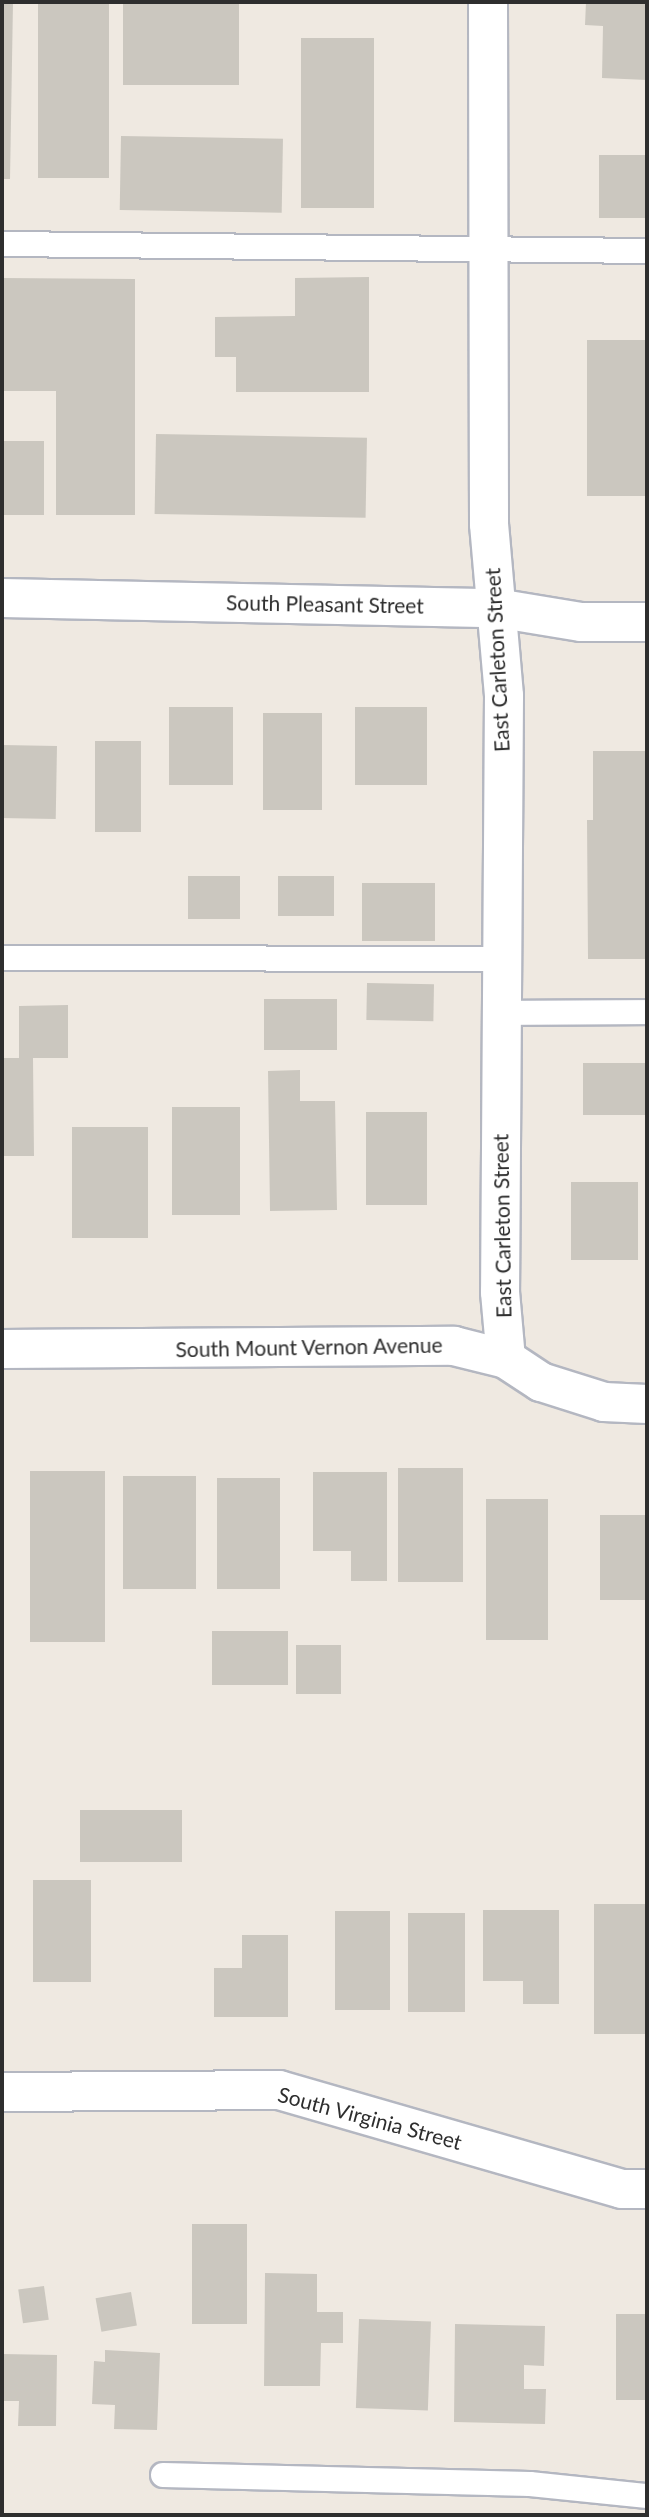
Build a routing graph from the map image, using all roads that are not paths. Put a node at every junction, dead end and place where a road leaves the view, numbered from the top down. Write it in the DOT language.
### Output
graph roads {
  1 [pos="488,2"];
  2 [pos="2,244"];
  3 [pos="488,250"];
  4 [pos="647,251"];
  5 [pos="2,598"];
  6 [pos="496,608"];
  7 [pos="647,622"];
  8 [pos="2,958"];
  9 [pos="502,959"];
  10 [pos="647,1012"];
  11 [pos="500,1013"];
  12 [pos="2,1349"];
  13 [pos="506,1359"];
  14 [pos="647,1404"];
  15 [pos="2,2092"];
  16 [pos="647,2189"];
  17 [pos="163,2475"];
  18 [pos="647,2496"];
  1 -- 3 [label="street, East Carleton Street"];
  2 -- 3 [label="lane"];
  3 -- 4 [label="lane"];
  3 -- 6 [label="street, East Carleton Street"];
  5 -- 6 [label="street, South Pleasant Street"];
  6 -- 7 [label="street, South Pleasant Street"];
  6 -- 9 [label="street, East Carleton Street"];
  8 -- 9 [label="lane"];
  9 -- 11 [label="street, East Carleton Street"];
  10 -- 11 [label="lane"];
  11 -- 13 [label="street, East Carleton Street"];
  12 -- 13 [label="street, South Mount Vernon Avenue"];
  13 -- 14 [label="street, South Mount Vernon Avenue"];
  15 -- 16 [label="street, South Virginia Street"];
  17 -- 18 [label="lane"];
}
